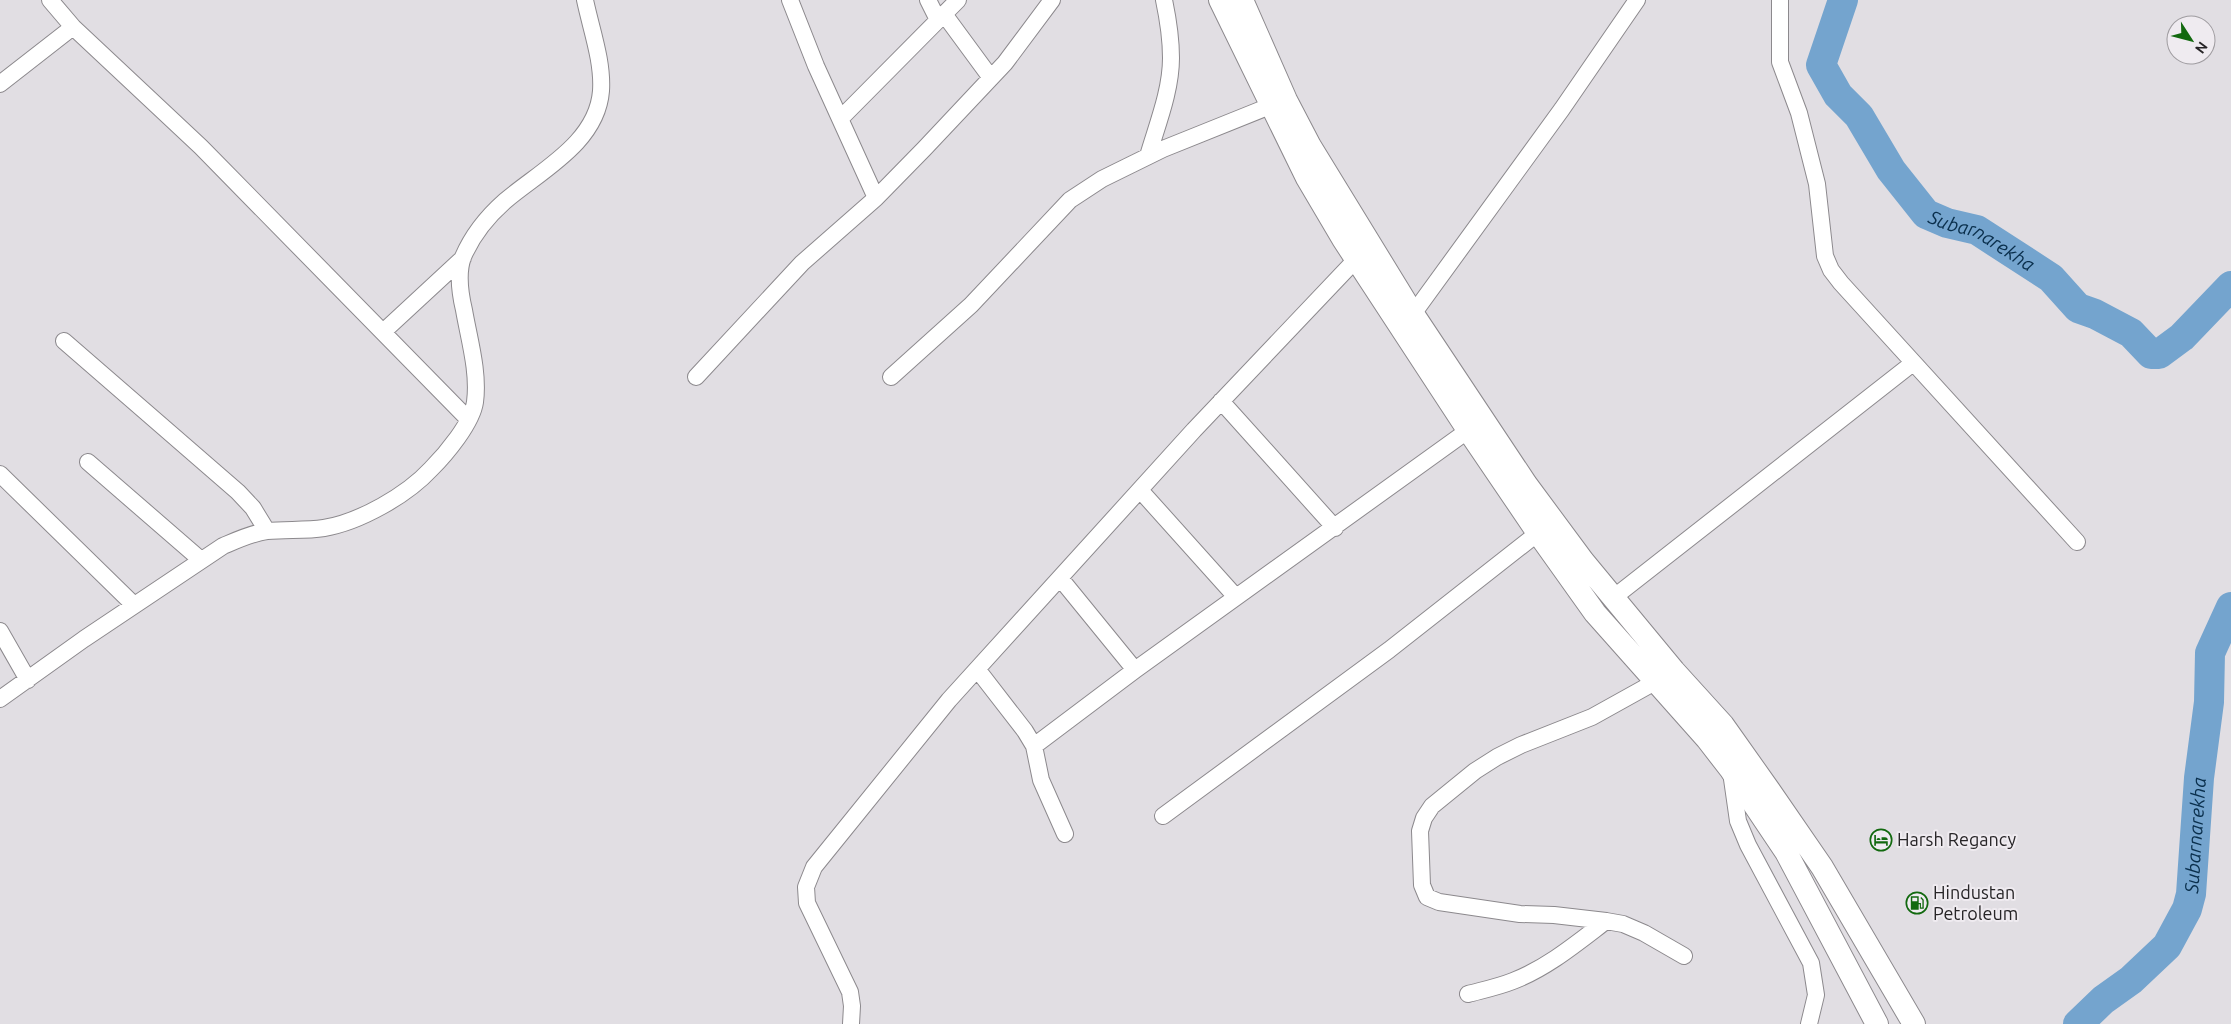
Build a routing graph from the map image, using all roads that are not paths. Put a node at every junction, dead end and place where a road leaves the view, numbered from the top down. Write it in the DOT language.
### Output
graph roads {
  1 [pos="50,0"];
  2 [pos="585,0"];
  3 [pos="790,0"];
  4 [pos="928,0"];
  5 [pos="958,0"];
  6 [pos="1052,0"];
  7 [pos="1164,0"];
  8 [pos="1220,0"];
  9 [pos="1242,0"];
  10 [pos="1637,0"];
  11 [pos="1780,0"];
  12 [pos="941,17"];
  13 [pos="74,27"];
  14 [pos="991,78"];
  15 [pos="0,84"];
  16 [pos="1270,106"];
  17 [pos="841,118"];
  18 [pos="1148,156"];
  19 [pos="876,198"];
  20 [pos="1363,252"];
  21 [pos="463,258"];
  22 [pos="1413,314"];
  23 [pos="383,332"];
  24 [pos="64,341"];
  25 [pos="1914,363"];
  26 [pos="696,376"];
  27 [pos="891,377"];
  28 [pos="1222,401"];
  29 [pos="468,419"];
  30 [pos="1476,425"];
  31 [pos="88,462"];
  32 [pos="0,474"];
  33 [pos="1140,490"];
  34 [pos="1335,528"];
  35 [pos="266,531"];
  36 [pos="1538,534"];
  37 [pos="2076,542"];
  38 [pos="201,560"];
  39 [pos="1060,578"];
  40 [pos="1236,597"];
  41 [pos="1613,598"];
  42 [pos="134,605"];
  43 [pos="0,631"];
  44 [pos="978,669"];
  45 [pos="1135,670"];
  46 [pos="28,680"];
  47 [pos="1655,682"];
  48 [pos="0,700"];
  49 [pos="1723,725"];
  50 [pos="1034,746"];
  51 [pos="1731,770"];
  52 [pos="1162,816"];
  53 [pos="1065,834"];
  54 [pos="1606,921"];
  55 [pos="1684,956"];
  56 [pos="1468,994"];
  57 [pos="851,1024"];
  58 [pos="1808,1024"];
  59 [pos="1877,1024"];
  60 [pos="1914,1024"];
  1 -- 13 [label="street"];
  2 -- 21 [label="street"];
  3 -- 17 [label="street"];
  4 -- 12 [label="street"];
  5 -- 12 [label="street"];
  6 -- 14 [label="street"];
  7 -- 18 [label="street"];
  8 -- 16 [label="main road"];
  9 -- 20 [label="main road"];
  10 -- 22 [label="street"];
  11 -- 25 [label="street"];
  12 -- 14 [label="street"];
  12 -- 17 [label="street"];
  13 -- 15 [label="street"];
  13 -- 23 [label="street"];
  14 -- 19 [label="street"];
  16 -- 18 [label="street"];
  16 -- 20 [label="main road"];
  17 -- 19 [label="street"];
  18 -- 27 [label="street"];
  19 -- 26 [label="street"];
  20 -- 22 [label="main road"];
  20 -- 28 [label="street"];
  20 -- 30 [label="main road"];
  21 -- 23 [label="street"];
  21 -- 29 [label="street"];
  22 -- 30 [label="main road"];
  23 -- 29 [label="street"];
  24 -- 35 [label="street"];
  25 -- 37 [label="street"];
  25 -- 41 [label="street"];
  28 -- 33 [label="street"];
  28 -- 34 [label="street"];
  29 -- 35 [label="street"];
  30 -- 34 [label="street"];
  30 -- 36 [label="main road"];
  30 -- 41 [label="main road"];
  31 -- 38 [label="street"];
  32 -- 42 [label="street"];
  33 -- 39 [label="street"];
  33 -- 40 [label="street"];
  34 -- 40 [label="street"];
  35 -- 38 [label="street"];
  36 -- 47 [label="main road"];
  36 -- 52 [label="street"];
  38 -- 42 [label="street"];
  39 -- 44 [label="street"];
  39 -- 45 [label="street"];
  40 -- 45 [label="street"];
  41 -- 49 [label="main road"];
  42 -- 46 [label="street"];
  43 -- 46 [label="street"];
  44 -- 50 [label="street"];
  44 -- 57 [label="street"];
  45 -- 50 [label="street"];
  46 -- 48 [label="street"];
  47 -- 51 [label="main road"];
  47 -- 54 [label="street"];
  49 -- 51 [label="street"];
  49 -- 60 [label="main road"];
  50 -- 53 [label="street"];
  51 -- 58 [label="street"];
  51 -- 59 [label="main road"];
  54 -- 55 [label="street"];
  54 -- 56 [label="street"];
}
